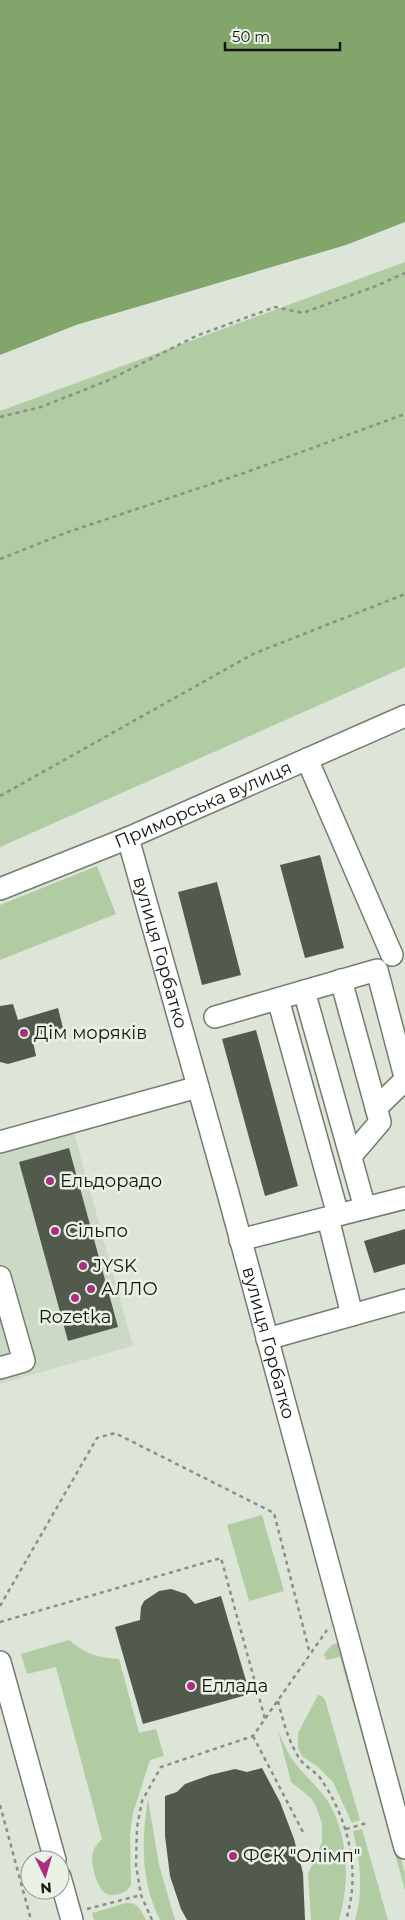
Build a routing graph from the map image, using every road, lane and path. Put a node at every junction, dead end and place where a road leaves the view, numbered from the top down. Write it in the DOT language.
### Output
graph roads {
  1 [pos="405,273"];
  2 [pos="405,414"];
  3 [pos="0,417"];
  4 [pos="0,559"];
  5 [pos="405,594"];
  6 [pos="405,716"];
  7 [pos="306,759"];
  8 [pos="0,796"];
  9 [pos="128,838"];
  10 [pos="0,889"];
  11 [pos="392,955"];
  12 [pos="341,980"];
  13 [pos="304,991"];
  14 [pos="278,999"];
  15 [pos="215,1017"];
  16 [pos="405,1078"];
  17 [pos="198,1087"];
  18 [pos="376,1108"];
  19 [pos="0,1142"];
  20 [pos="351,1156"];
  21 [pos="405,1198"];
  22 [pos="366,1208"];
  23 [pos="333,1216"];
  24 [pos="240,1240"];
  25 [pos="0,1277"];
  26 [pos="405,1300"];
  27 [pos="352,1315"];
  28 [pos="267,1339"];
  29 [pos="0,1368"];
  30 [pos="0,1606"];
  31 [pos="341,1610"];
  32 [pos="0,1622"];
  33 [pos="310,1654"];
  34 [pos="0,1662"];
  35 [pos="278,1701"];
  36 [pos="265,1719"];
  37 [pos="254,1736"];
  38 [pos="0,1805"];
  39 [pos="367,1823"];
  40 [pos="346,1829"];
  41 [pos="304,1834"];
  42 [pos="405,1848"];
  43 [pos="52,1850"];
  44 [pos="141,1894"];
  45 [pos="66,1900"];
  46 [pos="71,1917"];
  47 [pos="31,1920"];
  48 [pos="152,1920"];
  49 [pos="346,1920"];
  1 -- 3 [label="path"];
  2 -- 4 [label="path"];
  5 -- 8 [label="path"];
  6 -- 7 [label="street, Приморська вулиця"];
  7 -- 9 [label="street, Приморська вулиця"];
  7 -- 11 [label="street"];
  9 -- 10 [label="street, Приморська вулиця"];
  9 -- 17 [label="street, вулиця Горбатко"];
  12 -- 13 [label="street"];
  12 -- 16 [label="street"];
  12 -- 18 [label="street"];
  13 -- 14 [label="street"];
  13 -- 20 [label="street"];
  14 -- 15 [label="street"];
  14 -- 23 [label="street"];
  16 -- 18 [label="street"];
  17 -- 19 [label="street"];
  17 -- 24 [label="street, вулиця Горбатко"];
  18 -- 20 [label="street"];
  20 -- 22 [label="street"];
  21 -- 22 [label="street"];
  22 -- 23 [label="street"];
  23 -- 24 [label="street"];
  23 -- 27 [label="street"];
  24 -- 28 [label="street, вулиця Горбатко"];
  25 -- 29 [label="street"];
  26 -- 27 [label="street"];
  27 -- 28 [label="street"];
  28 -- 31 [label="street, вулиця Горбатко"];
  30 -- 33 [label="path"];
  31 -- 33 [label="path"];
  31 -- 42 [label="street, вулиця Горбатко"];
  32 -- 36 [label="path"];
  33 -- 35 [label="path"];
  34 -- 43 [label="street"];
  35 -- 36 [label="path"];
  35 -- 40 [label="path"];
  36 -- 37 [label="path"];
  37 -- 41 [label="path"];
  37 -- 44 [label="path"];
  38 -- 47 [label="path"];
  39 -- 40 [label="path"];
  40 -- 49 [label="path"];
  44 -- 46 [label="path"];
  44 -- 48 [label="path"];
  45 -- 46 [label="street"];
}
